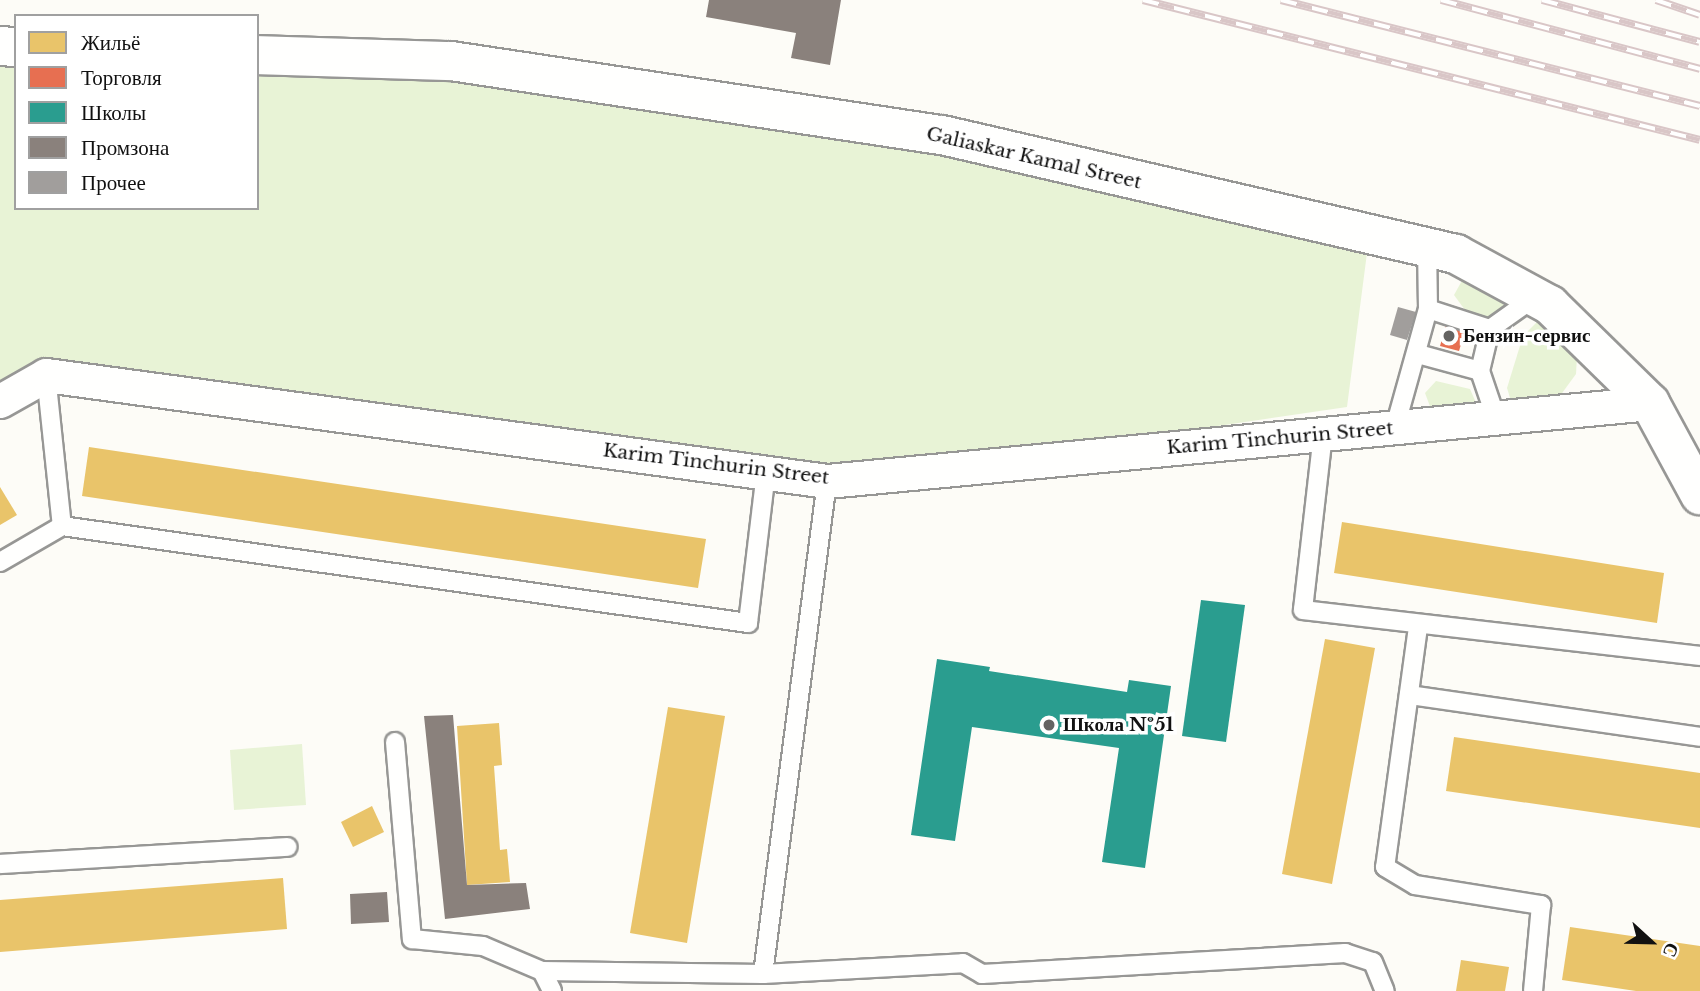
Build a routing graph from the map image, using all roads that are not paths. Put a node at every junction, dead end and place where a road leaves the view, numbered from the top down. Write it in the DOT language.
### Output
graph roads {
  1 [pos="259,55"];
  2 [pos="1427,247"];
  3 [pos="1535,297"];
  4 [pos="1428,309"];
  5 [pos="1490,329"];
  6 [pos="1418,354"];
  7 [pos="1480,372"];
  8 [pos="46,375"];
  9 [pos="0,401"];
  10 [pos="1650,403"];
  11 [pos="1496,418"];
  12 [pos="1395,427"];
  13 [pos="1323,434"];
  14 [pos="766,472"];
  15 [pos="827,481"];
  16 [pos="1700,495"];
  17 [pos="62,526"];
  18 [pos="0,562"];
  19 [pos="1418,627"];
  20 [pos="1700,656"];
  21 [pos="1409,695"];
  22 [pos="1700,737"];
  23 [pos="395,742"];
  24 [pos="286,847"];
  25 [pos="0,864"];
  26 [pos="541,971"];
  27 [pos="763,974"];
  28 [pos="982,983"];
  29 [pos="552,991"];
  30 [pos="1385,991"];
  31 [pos="1533,991"];
  1 -- 2 [label="street, Galiaskar Kamal Street"];
  2 -- 3 [label="street, Galiaskar Kamal Street"];
  2 -- 4 [label="lane"];
  3 -- 5 [label="lane"];
  3 -- 10 [label="street, Galiaskar Kamal Street"];
  4 -- 5 [label="lane"];
  4 -- 6 [label="lane"];
  5 -- 7 [label="lane"];
  6 -- 7 [label="lane"];
  6 -- 12 [label="lane"];
  7 -- 11 [label="lane"];
  8 -- 9 [label="street"];
  8 -- 14 [label="street, Karim Tinchurin Street"];
  8 -- 17 [label="lane"];
  10 -- 11 [label="street, Karim Tinchurin Street"];
  10 -- 16 [label="street, Galiaskar Kamal Street"];
  11 -- 12 [label="street, Karim Tinchurin Street"];
  12 -- 13 [label="street, Karim Tinchurin Street"];
  13 -- 15 [label="street, Karim Tinchurin Street"];
  13 -- 19 [label="lane"];
  14 -- 15 [label="street, Karim Tinchurin Street"];
  14 -- 17 [label="lane"];
  15 -- 27 [label="lane"];
  17 -- 18 [label="lane"];
  19 -- 20 [label="lane"];
  19 -- 21 [label="lane"];
  21 -- 22 [label="lane"];
  21 -- 31 [label="lane"];
  23 -- 26 [label="lane"];
  24 -- 25 [label="lane"];
  26 -- 27 [label="lane"];
  26 -- 29 [label="lane"];
  27 -- 28 [label="lane"];
  28 -- 30 [label="lane"];
}
